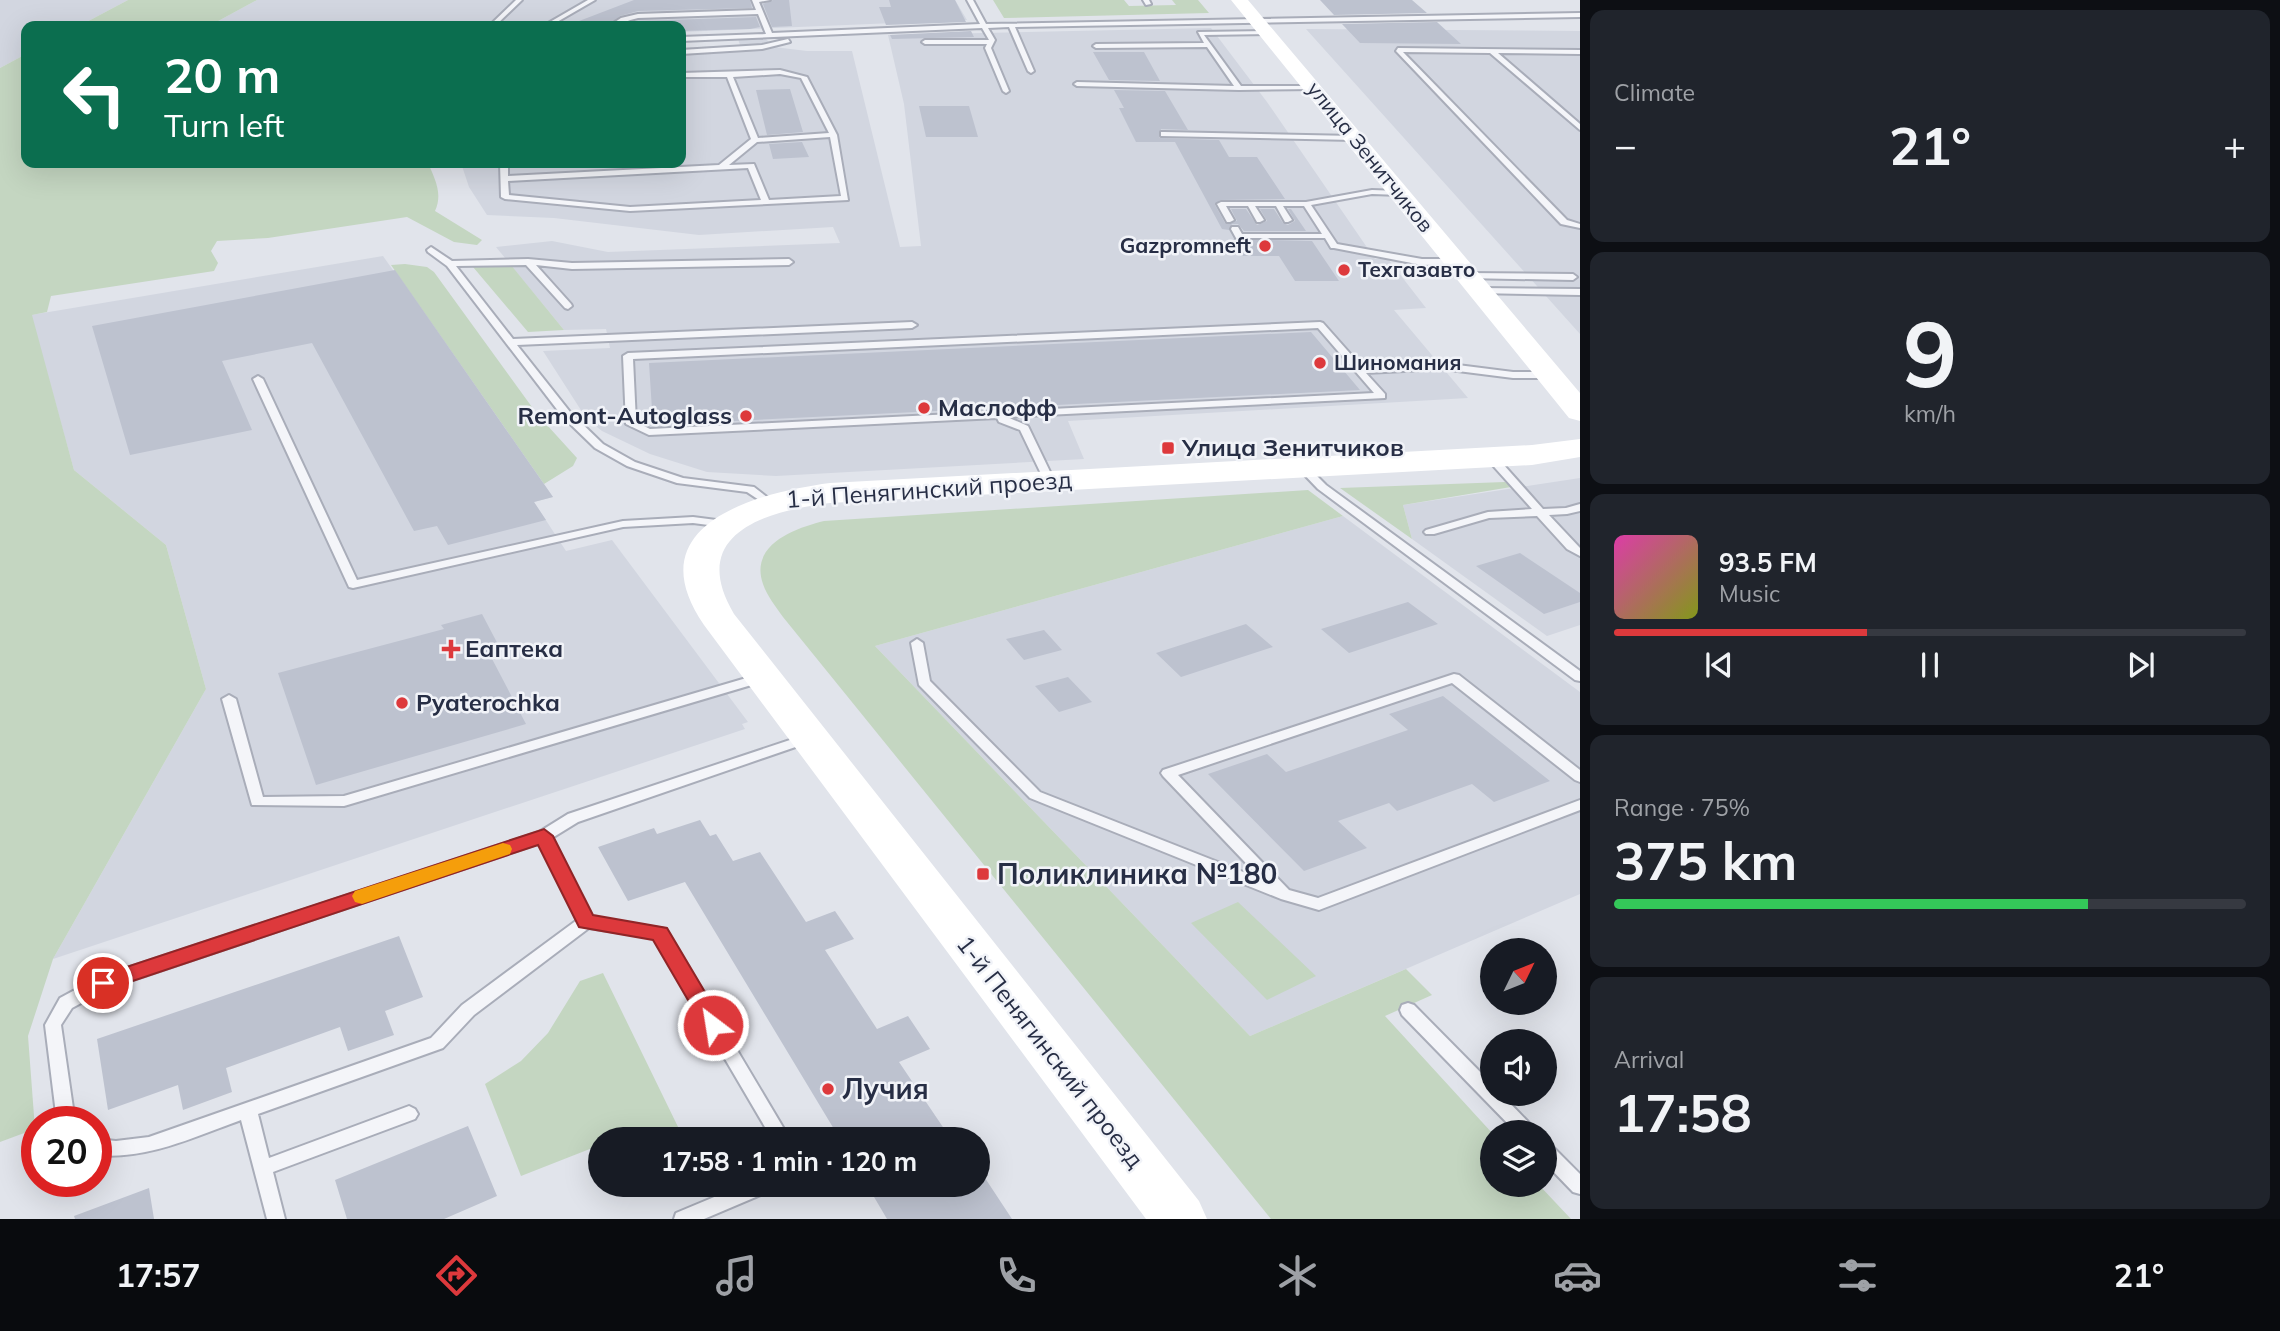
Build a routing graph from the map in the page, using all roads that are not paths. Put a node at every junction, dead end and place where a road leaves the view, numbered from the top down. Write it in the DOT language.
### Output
graph roads {
  1 [pos="519,0"];
  2 [pos="592,0"];
  3 [pos="767,0"];
  4 [pos="970,0"];
  5 [pos="1239,0"];
  6 [pos="760,12"];
  7 [pos="1580,15"];
  8 [pos="497,21"];
  9 [pos="555,21"];
  10 [pos="620,21"];
  11 [pos="985,26"];
  12 [pos="1010,26"];
  13 [pos="1262,27"];
  14 [pos="823,34"];
  15 [pos="770,36"];
  16 [pos="686,39"];
  17 [pos="925,42"];
  18 [pos="991,42"];
  19 [pos="1209,45"];
  20 [pos="1096,46"];
  21 [pos="1492,51"];
  22 [pos="686,52"];
  23 [pos="1580,52"];
  24 [pos="1031,71"];
  25 [pos="686,75"];
  26 [pos="729,75"];
  27 [pos="1077,84"];
  28 [pos="1239,88"];
  29 [pos="1313,88"];
  30 [pos="1006,91"];
  31 [pos="1580,128"];
  32 [pos="1164,134"];
  33 [pos="833,135"];
  34 [pos="1354,138"];
  35 [pos="755,140"];
  36 [pos="721,167"];
  37 [pos="504,168"];
  38 [pos="504,179"];
  39 [pos="1399,193"];
  40 [pos="766,202"];
  41 [pos="1250,204"];
  42 [pos="1278,204"];
  43 [pos="1306,204"];
  44 [pos="1230,220"];
  45 [pos="1260,220"];
  46 [pos="1288,220"];
  47 [pos="1580,226"];
  48 [pos="1235,229"];
  49 [pos="1327,236"];
  50 [pos="431,250"];
  51 [pos="528,262"];
  52 [pos="789,262"];
  53 [pos="450,264"];
  54 [pos="1467,276"];
  55 [pos="1573,276"];
  56 [pos="1580,292"];
  57 [pos="568,306"];
  58 [pos="912,325"];
  59 [pos="510,342"];
  60 [pos="1359,370"];
  61 [pos="1548,375"];
  62 [pos="258,379"];
  63 [pos="1580,391"];
  64 [pos="1034,410"];
  65 [pos="999,411"];
  66 [pos="1580,412"];
  67 [pos="1024,428"];
  68 [pos="1580,448"];
  69 [pos="1491,457"];
  70 [pos="1300,466"];
  71 [pos="1049,480"];
  72 [pos="768,503"];
  73 [pos="1580,508"];
  74 [pos="1541,512"];
  75 [pos="725,524"];
  76 [pos="1430,532"];
  77 [pos="1580,553"];
  78 [pos="917,643"];
  79 [pos="1578,673"];
  80 [pos="763,677"];
  81 [pos="229,699"];
  82 [pos="810,737"];
  83 [pos="1580,777"];
  84 [pos="1580,805"];
  85 [pos="544,836"];
  86 [pos="1286,895"];
  87 [pos="586,922"];
  88 [pos="1408,1010"];
  89 [pos="64,1106"];
  90 [pos="248,1111"];
  91 [pos="409,1114"];
  92 [pos="1515,1120"];
  93 [pos="774,1127"];
  94 [pos="112,1149"];
  95 [pos="1557,1163"];
  96 [pos="263,1168"];
  97 [pos="1580,1186"];
  98 [pos="735,1197"];
  99 [pos="276,1219"];
  100 [pos="683,1219"];
  101 [pos="1179,1219"];
  1 -- 8 [label="lane"];
  2 -- 9 [label="lane"];
  3 -- 6 [label="lane"];
  4 -- 11 [label="lane"];
  5 -- 13 [label="street, улица Зенитчиков"];
  6 -- 10 [label="lane"];
  6 -- 15 [label="lane"];
  7 -- 13 [label="lane"];
  11 -- 12 [label="lane"];
  11 -- 14 [label="lane"];
  11 -- 18 [label="lane"];
  12 -- 13 [label="lane"];
  12 -- 24 [label="lane"];
  13 -- 19 [label="lane"];
  13 -- 29 [label="street, улица Зенитчиков"];
  14 -- 15 [label="lane"];
  14 -- 22 [label="lane"];
  15 -- 16 [label="lane"];
  17 -- 18 [label="lane"];
  18 -- 30 [label="lane"];
  19 -- 20 [label="lane"];
  19 -- 28 [label="lane"];
  21 -- 23 [label="lane"];
  21 -- 31 [label="lane"];
  21 -- 47 [label="lane"];
  25 -- 26 [label="lane"];
  26 -- 33 [label="lane"];
  26 -- 35 [label="lane"];
  27 -- 28 [label="lane"];
  28 -- 29 [label="lane"];
  29 -- 34 [label="street, улица Зенитчиков"];
  32 -- 34 [label="lane"];
  33 -- 35 [label="lane"];
  33 -- 40 [label="lane"];
  34 -- 39 [label="street, улица Зенитчиков"];
  35 -- 36 [label="lane"];
  36 -- 38 [label="lane"];
  36 -- 40 [label="lane"];
  37 -- 38 [label="lane"];
  38 -- 40 [label="lane"];
  39 -- 43 [label="lane"];
  39 -- 54 [label="street, улица Зенитчиков"];
  41 -- 42 [label="lane"];
  41 -- 44 [label="lane"];
  41 -- 45 [label="lane"];
  42 -- 43 [label="lane"];
  42 -- 46 [label="lane"];
  43 -- 49 [label="lane"];
  48 -- 49 [label="lane"];
  49 -- 54 [label="lane"];
  50 -- 53 [label="lane"];
  51 -- 52 [label="lane"];
  51 -- 53 [label="lane"];
  51 -- 57 [label="lane"];
  53 -- 59 [label="lane"];
  54 -- 55 [label="lane"];
  54 -- 56 [label="lane"];
  54 -- 61 [label="street, улица Зенитчиков"];
  58 -- 59 [label="lane"];
  59 -- 72 [label="lane"];
  60 -- 61 [label="lane"];
  60 -- 64 [label="lane"];
  60 -- 65 [label="lane"];
  61 -- 63 [label="street"];
  61 -- 66 [label="street, улица Зенитчиков"];
  62 -- 75 [label="lane"];
  64 -- 65 [label="lane"];
  64 -- 67 [label="lane"];
  65 -- 67 [label="lane"];
  67 -- 71 [label="lane"];
  68 -- 69 [label="street, 1-й Пенягинский проезд"];
  69 -- 70 [label="street, 1-й Пенягинский проезд"];
  69 -- 74 [label="lane"];
  70 -- 71 [label="street, 1-й Пенягинский проезд"];
  70 -- 79 [label="lane"];
  71 -- 72 [label="street, 1-й Пенягинский проезд"];
  72 -- 75 [label="street, 1-й Пенягинский проезд"];
  73 -- 74 [label="lane"];
  74 -- 76 [label="lane"];
  74 -- 77 [label="lane"];
  75 -- 80 [label="street, 1-й Пенягинский проезд"];
  78 -- 86 [label="lane"];
  80 -- 81 [label="lane"];
  80 -- 82 [label="street, 1-й Пенягинский проезд"];
  82 -- 85 [label="lane"];
  82 -- 101 [label="street, 1-й Пенягинский проезд"];
  83 -- 86 [label="lane"];
  84 -- 86 [label="lane"];
  85 -- 87 [label="lane"];
  85 -- 89 [label="lane"];
  87 -- 90 [label="lane"];
  87 -- 93 [label="lane"];
  88 -- 92 [label="lane"];
  90 -- 94 [label="lane"];
  90 -- 96 [label="lane"];
  91 -- 96 [label="lane"];
  95 -- 97 [label="lane"];
  96 -- 99 [label="lane"];
  98 -- 100 [label="lane"];
}
